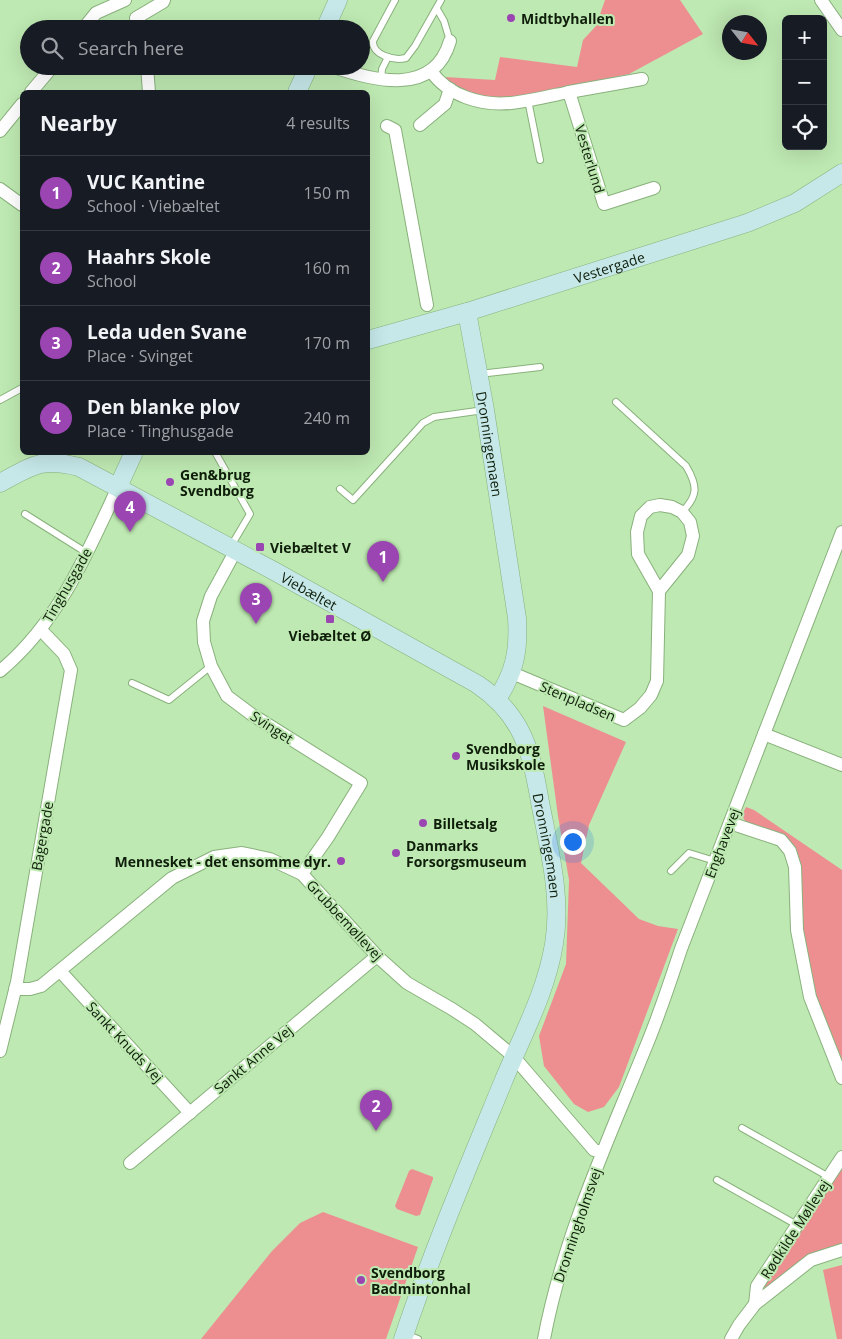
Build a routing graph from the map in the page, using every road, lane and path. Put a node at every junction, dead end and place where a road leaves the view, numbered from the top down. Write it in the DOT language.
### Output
graph roads {
  1 [pos="125,0"];
  2 [pos="130,0"];
  3 [pos="164,0"];
  4 [pos="338,0"];
  5 [pos="395,0"];
  6 [pos="441,0"];
  7 [pos="821,0"];
  8 [pos="437,9"];
  9 [pos="90,20"];
  10 [pos="136,20"];
  11 [pos="141,20"];
  12 [pos="329,20"];
  13 [pos="842,30"];
  14 [pos="450,41"];
  15 [pos="388,57"];
  16 [pos="432,71"];
  17 [pos="45,75"];
  18 [pos="148,75"];
  19 [pos="304,75"];
  20 [pos="363,75"];
  21 [pos="642,79"];
  22 [pos="381,80"];
  23 [pos="450,89"];
  24 [pos="33,90"];
  25 [pos="149,90"];
  26 [pos="298,90"];
  27 [pos="569,92"];
  28 [pos="528,100"];
  29 [pos="20,106"];
  30 [pos="420,125"];
  31 [pos="387,126"];
  32 [pos="0,131"];
  33 [pos="540,160"];
  34 [pos="842,173"];
  35 [pos="654,188"];
  36 [pos="0,189"];
  37 [pos="20,204"];
  38 [pos="427,305"];
  39 [pos="467,312"];
  40 [pos="370,339"];
  41 [pos="540,367"];
  42 [pos="479,374"];
  43 [pos="20,389"];
  44 [pos="0,400"];
  45 [pos="616,402"];
  46 [pos="486,410"];
  47 [pos="133,455"];
  48 [pos="217,455"];
  49 [pos="0,483"];
  50 [pos="118,487"];
  51 [pos="340,490"];
  52 [pos="682,512"];
  53 [pos="26,514"];
  54 [pos="842,532"];
  55 [pos="233,549"];
  56 [pos="87,552"];
  57 [pos="659,591"];
  58 [pos="41,630"];
  59 [pos="211,666"];
  60 [pos="0,671"];
  61 [pos="512,673"];
  62 [pos="132,683"];
  63 [pos="497,699"];
  64 [pos="764,734"];
  65 [pos="842,765"];
  66 [pos="730,823"];
  67 [pos="715,861"];
  68 [pos="670,871"];
  69 [pos="302,874"];
  70 [pos="376,956"];
  71 [pos="60,971"];
  72 [pos="15,989"];
  73 [pos="0,1051"];
  74 [pos="513,1056"];
  75 [pos="842,1078"];
  76 [pos="190,1113"];
  77 [pos="742,1128"];
  78 [pos="602,1152"];
  79 [pos="842,1157"];
  80 [pos="130,1163"];
  81 [pos="829,1178"];
  82 [pos="717,1180"];
  83 [pos="798,1225"];
  84 [pos="842,1250"];
  85 [pos="755,1304"];
  86 [pos="408,1337"];
  87 [pos="544,1339"];
  88 [pos="731,1339"];
  1 -- 9 [label="street"];
  2 -- 10 [label="street"];
  3 -- 11 [label="street"];
  4 -- 12 [label="street"];
  5 -- 15 [label="lane"];
  6 -- 8 [label="lane"];
  7 -- 13 [label="street"];
  8 -- 14 [label="lane"];
  8 -- 15 [label="lane"];
  14 -- 16 [label="street"];
  15 -- 22 [label="lane"];
  16 -- 22 [label="street"];
  16 -- 23 [label="street"];
  17 -- 24 [label="street"];
  18 -- 25 [label="street"];
  19 -- 26 [label="street"];
  20 -- 22 [label="street"];
  21 -- 27 [label="street"];
  23 -- 28 [label="street"];
  23 -- 30 [label="street"];
  27 -- 28 [label="street"];
  27 -- 35 [label="street, Vesterlund"];
  28 -- 33 [label="lane"];
  29 -- 32 [label="street"];
  31 -- 38 [label="street"];
  34 -- 39 [label="street, Vestergade"];
  36 -- 37 [label="street"];
  39 -- 40 [label="street, Vestergade"];
  39 -- 42 [label="street, Dronningemaen"];
  41 -- 42 [label="lane"];
  42 -- 46 [label="street, Dronningemaen"];
  43 -- 44 [label="lane"];
  45 -- 52 [label="lane"];
  46 -- 51 [label="lane"];
  46 -- 61 [label="street, Dronningemaen"];
  47 -- 50 [label="street"];
  48 -- 55 [label="lane"];
  49 -- 50 [label="street"];
  50 -- 55 [label="street, Viebæltet"];
  50 -- 56 [label="street, Tinghusgade"];
  52 -- 57 [label="street"];
  52 -- 57 [label="street"];
  53 -- 56 [label="lane"];
  54 -- 64 [label="street, Enghavevej"];
  55 -- 59 [label="street, Svinget"];
  55 -- 63 [label="street, Viebæltet"];
  56 -- 58 [label="street, Tinghusgade"];
  57 -- 61 [label="street, Stenpladsen"];
  58 -- 60 [label="street, Tinghusgade"];
  58 -- 72 [label="street, Bagergade"];
  59 -- 62 [label="lane"];
  59 -- 69 [label="street, Svinget"];
  61 -- 63 [label="street, Dronningemaen"];
  63 -- 74 [label="street, Dronningemaen"];
  64 -- 65 [label="street"];
  64 -- 66 [label="street, Enghavevej"];
  66 -- 67 [label="street, Enghavevej"];
  66 -- 75 [label="street"];
  67 -- 68 [label="lane"];
  67 -- 78 [label="street, Enghavevej"];
  69 -- 70 [label="street, Grubbemøllevej"];
  69 -- 71 [label="street, Grubbemøllevej"];
  70 -- 74 [label="street, Grubbemøllevej"];
  70 -- 76 [label="street, Sankt Anne Vej"];
  71 -- 72 [label="street, Grubbemøllevej"];
  71 -- 76 [label="street, Sankt Knuds Vej"];
  72 -- 73 [label="street, Bagergade"];
  74 -- 78 [label="street, Dronningholmsvej"];
  74 -- 86 [label="street, Dronningemaen"];
  76 -- 80 [label="street, Sankt Anne Vej"];
  77 -- 81 [label="lane"];
  78 -- 87 [label="street, Dronningholmsvej"];
  79 -- 81 [label="street, Rødkilde Møllevej"];
  81 -- 83 [label="street, Rødkilde Møllevej"];
  82 -- 83 [label="lane"];
  83 -- 85 [label="street, Rødkilde Møllevej"];
  84 -- 85 [label="street"];
  85 -- 88 [label="street"];
}
